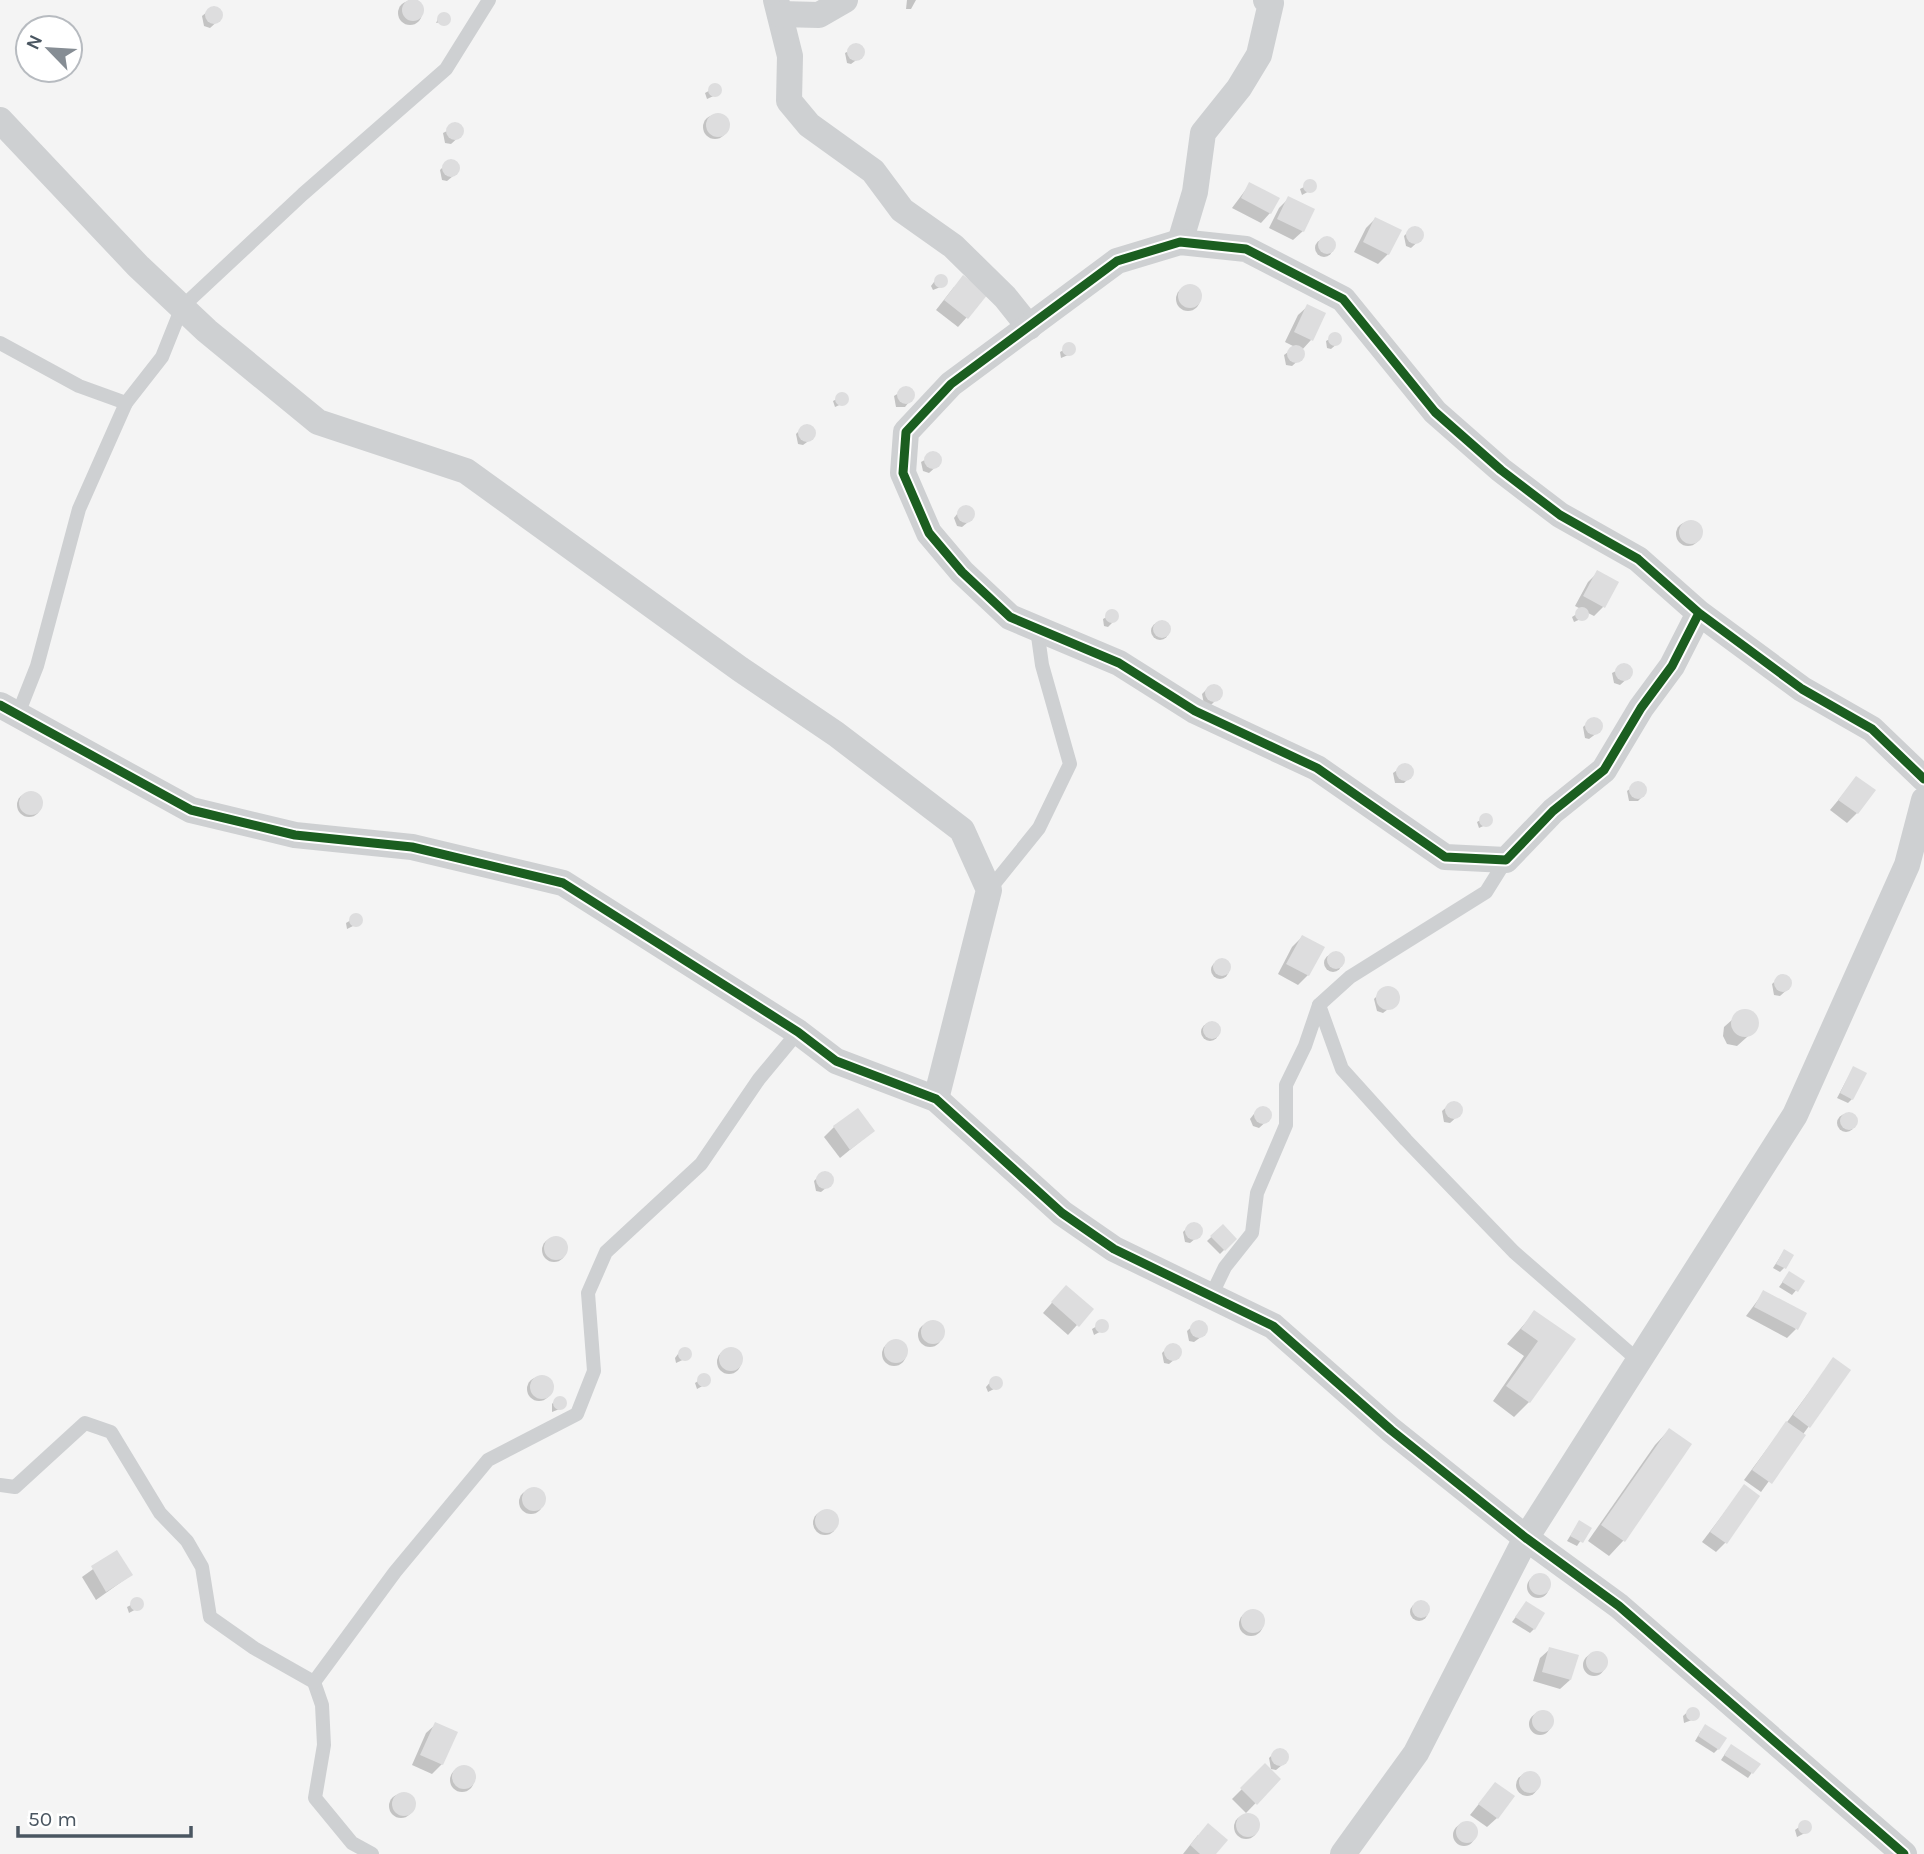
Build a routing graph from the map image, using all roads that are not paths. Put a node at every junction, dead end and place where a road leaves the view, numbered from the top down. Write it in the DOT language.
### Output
graph roads {
  1 [pos="489,0"];
  2 [pos="845,0"];
  3 [pos="1266,0"];
  4 [pos="778,7"];
  5 [pos="0,120"];
  6 [pos="1180,242"];
  7 [pos="182,307"];
  8 [pos="1029,327"];
  9 [pos="0,343"];
  10 [pos="126,402"];
  11 [pos="1699,613"];
  12 [pos="1037,629"];
  13 [pos="9,709"];
  14 [pos="1924,779"];
  15 [pos="1924,800"];
  16 [pos="1506,860"];
  17 [pos="989,890"];
  18 [pos="1319,1005"];
  19 [pos="798,1032"];
  20 [pos="936,1099"];
  21 [pos="1211,1296"];
  22 [pos="1640,1363"];
  23 [pos="0,1485"];
  24 [pos="1526,1538"];
  25 [pos="314,1682"];
  26 [pos="372,1854"];
  27 [pos="1343,1854"];
  28 [pos="1905,1854"];
  1 -- 7 [label="lane"];
  2 -- 4 [label="street"];
  3 -- 6 [label="street"];
  4 -- 8 [label="street"];
  5 -- 7 [label="street"];
  6 -- 8 [label="street"];
  6 -- 11 [label="street"];
  7 -- 10 [label="lane"];
  7 -- 17 [label="street"];
  8 -- 12 [label="street"];
  9 -- 10 [label="lane"];
  10 -- 13 [label="lane"];
  11 -- 14 [label="street"];
  11 -- 16 [label="street"];
  12 -- 16 [label="street"];
  12 -- 17 [label="lane"];
  13 -- 19 [label="street"];
  15 -- 22 [label="street"];
  16 -- 18 [label="lane"];
  17 -- 20 [label="street"];
  18 -- 21 [label="lane"];
  18 -- 22 [label="lane"];
  19 -- 20 [label="street"];
  19 -- 25 [label="lane"];
  20 -- 21 [label="street"];
  21 -- 24 [label="street"];
  22 -- 24 [label="street"];
  23 -- 25 [label="lane"];
  24 -- 27 [label="street"];
  24 -- 28 [label="street"];
  25 -- 26 [label="lane"];
}
